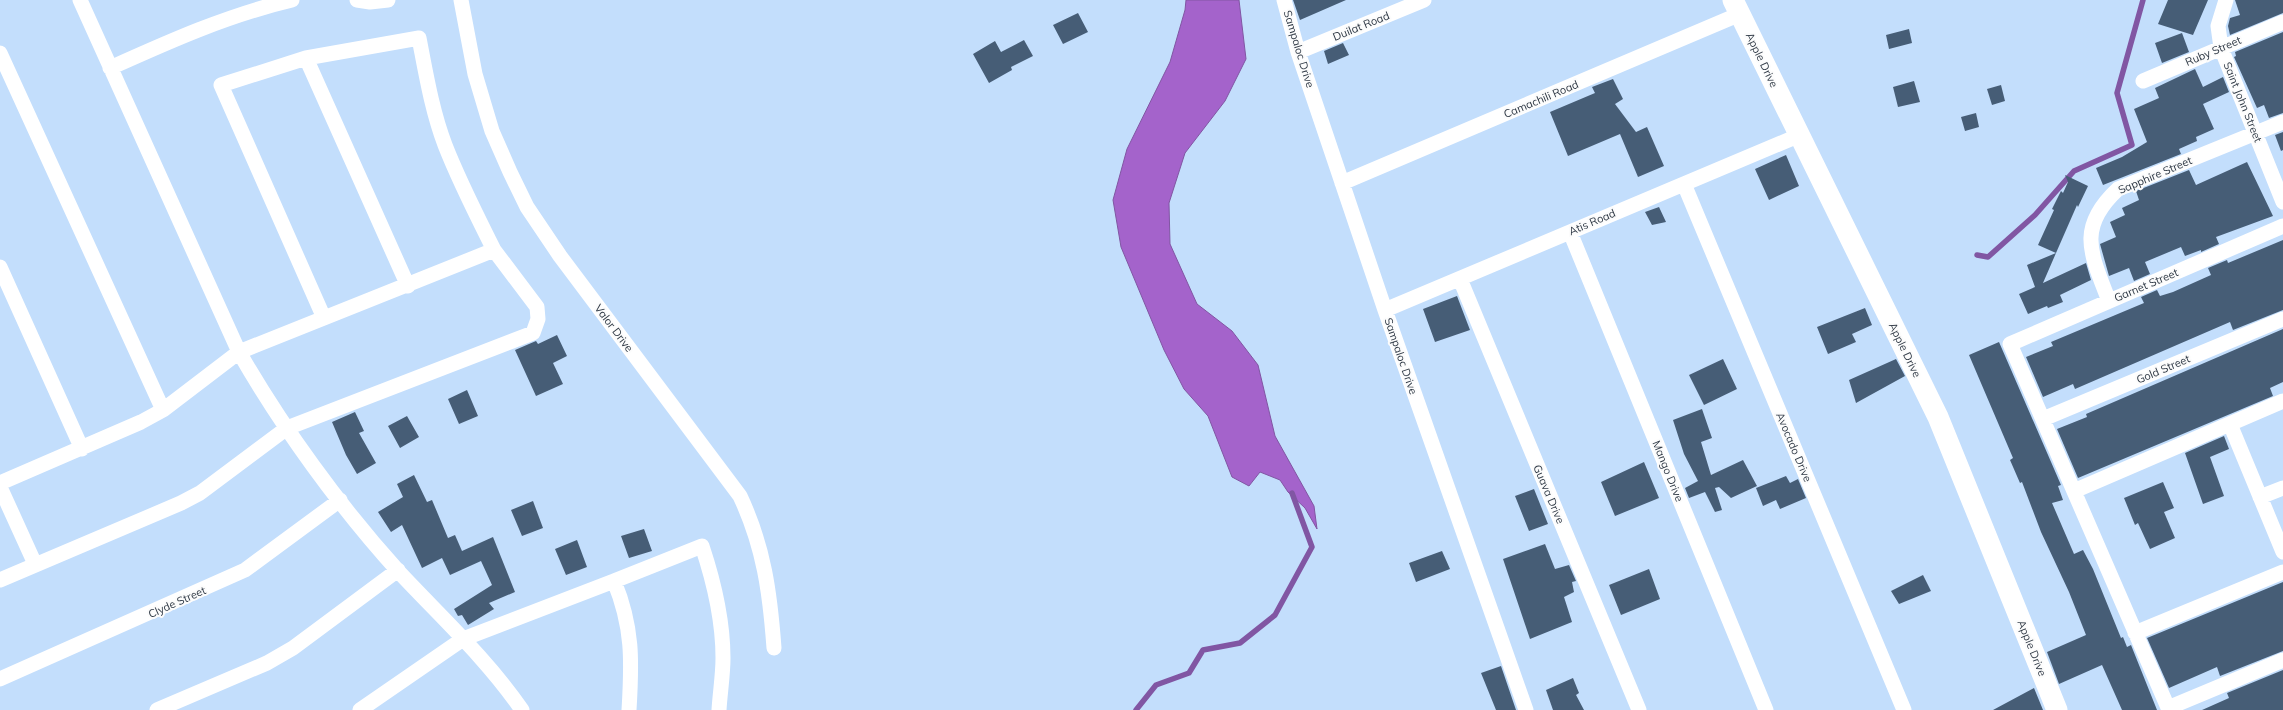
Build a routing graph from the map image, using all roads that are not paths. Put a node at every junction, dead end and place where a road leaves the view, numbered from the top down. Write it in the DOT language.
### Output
graph roads {
  1 [pos="80,0"];
  2 [pos="292,0"];
  3 [pos="356,0"];
  4 [pos="388,0"];
  5 [pos="462,0"];
  6 [pos="1284,0"];
  7 [pos="1424,0"];
  8 [pos="2226,0"];
  9 [pos="1736,7"];
  10 [pos="2283,22"];
  11 [pos="2221,48"];
  12 [pos="1298,52"];
  13 [pos="0,53"];
  14 [pos="306,58"];
  15 [pos="110,68"];
  16 [pos="2143,81"];
  17 [pos="2283,122"];
  18 [pos="2256,134"];
  19 [pos="1800,135"];
  20 [pos="1342,183"];
  21 [pos="1684,184"];
  22 [pos="2283,202"];
  23 [pos="2283,226"];
  24 [pos="1570,232"];
  25 [pos="494,250"];
  26 [pos="0,267"];
  27 [pos="1460,279"];
  28 [pos="408,286"];
  29 [pos="2109,301"];
  30 [pos="1385,310"];
  31 [pos="324,318"];
  32 [pos="2283,320"];
  33 [pos="238,352"];
  34 [pos="2283,401"];
  35 [pos="163,410"];
  36 [pos="2042,419"];
  37 [pos="2230,424"];
  38 [pos="287,428"];
  39 [pos="82,449"];
  40 [pos="0,483"];
  41 [pos="0,487"];
  42 [pos="2283,488"];
  43 [pos="2074,491"];
  44 [pos="2260,497"];
  45 [pos="340,500"];
  46 [pos="2283,552"];
  47 [pos="35,564"];
  48 [pos="398,570"];
  49 [pos="2283,572"];
  50 [pos="0,580"];
  51 [pos="614,580"];
  52 [pos="2135,633"];
  53 [pos="463,639"];
  54 [pos="774,648"];
  55 [pos="2283,660"];
  56 [pos="0,680"];
  57 [pos="519,709"];
  58 [pos="2168,709"];
  59 [pos="157,710"];
  60 [pos="360,710"];
  61 [pos="629,710"];
  62 [pos="719,710"];
  63 [pos="1526,710"];
  64 [pos="1639,710"];
  65 [pos="1766,710"];
  66 [pos="1904,710"];
  67 [pos="2057,710"];
  1 -- 15 [label="street"];
  2 -- 15 [label="street"];
  3 -- 4 [label="street"];
  5 -- 54 [label="street, Valor Drive"];
  6 -- 12 [label="street, Sampaloc Drive"];
  7 -- 12 [label="street, Duilat Road"];
  8 -- 11 [label="street, Saint John Street"];
  9 -- 19 [label="street, Apple Drive"];
  9 -- 20 [label="street, Camachili Road"];
  10 -- 11 [label="street, Ruby Street"];
  11 -- 16 [label="street, Ruby Street"];
  11 -- 18 [label="street, Saint John Street"];
  12 -- 20 [label="street, Sampaloc Drive"];
  13 -- 35 [label="street"];
  14 -- 25 [label="street"];
  14 -- 28 [label="street"];
  14 -- 31 [label="street"];
  15 -- 33 [label="street"];
  17 -- 18 [label="street, Sapphire Street"];
  18 -- 22 [label="street, Saint John Street"];
  18 -- 29 [label="street, Sapphire Street"];
  19 -- 21 [label="street, Atis Road"];
  19 -- 67 [label="street, Apple Drive"];
  20 -- 30 [label="street, Sampaloc Drive"];
  21 -- 24 [label="street, Atis Road"];
  21 -- 66 [label="street, Avocado Drive"];
  23 -- 29 [label="street, Garnet Street"];
  24 -- 27 [label="street, Atis Road"];
  24 -- 65 [label="street, Mango Drive"];
  25 -- 28 [label="street"];
  25 -- 38 [label="street"];
  26 -- 39 [label="street"];
  27 -- 30 [label="street, Atis Road"];
  27 -- 64 [label="street, Guava Drive"];
  28 -- 31 [label="street"];
  29 -- 36 [label="street, Garnet Street"];
  30 -- 63 [label="street, Sampaloc Drive"];
  31 -- 33 [label="street"];
  32 -- 36 [label="street, Gold Street"];
  33 -- 35 [label="street"];
  33 -- 38 [label="street"];
  34 -- 37 [label="street"];
  35 -- 39 [label="street"];
  36 -- 43 [label="street"];
  37 -- 43 [label="street"];
  37 -- 44 [label="street"];
  38 -- 45 [label="street"];
  38 -- 47 [label="street"];
  39 -- 40 [label="street"];
  41 -- 47 [label="street"];
  42 -- 44 [label="street"];
  43 -- 52 [label="street"];
  44 -- 46 [label="street"];
  45 -- 48 [label="street"];
  45 -- 56 [label="street, Clyde Street"];
  47 -- 50 [label="street"];
  48 -- 53 [label="street"];
  48 -- 59 [label="street"];
  49 -- 52 [label="street"];
  51 -- 53 [label="street"];
  51 -- 61 [label="street"];
  51 -- 62 [label="street"];
  52 -- 58 [label="street"];
  53 -- 57 [label="street"];
  53 -- 60 [label="street"];
  55 -- 58 [label="street"];
}
